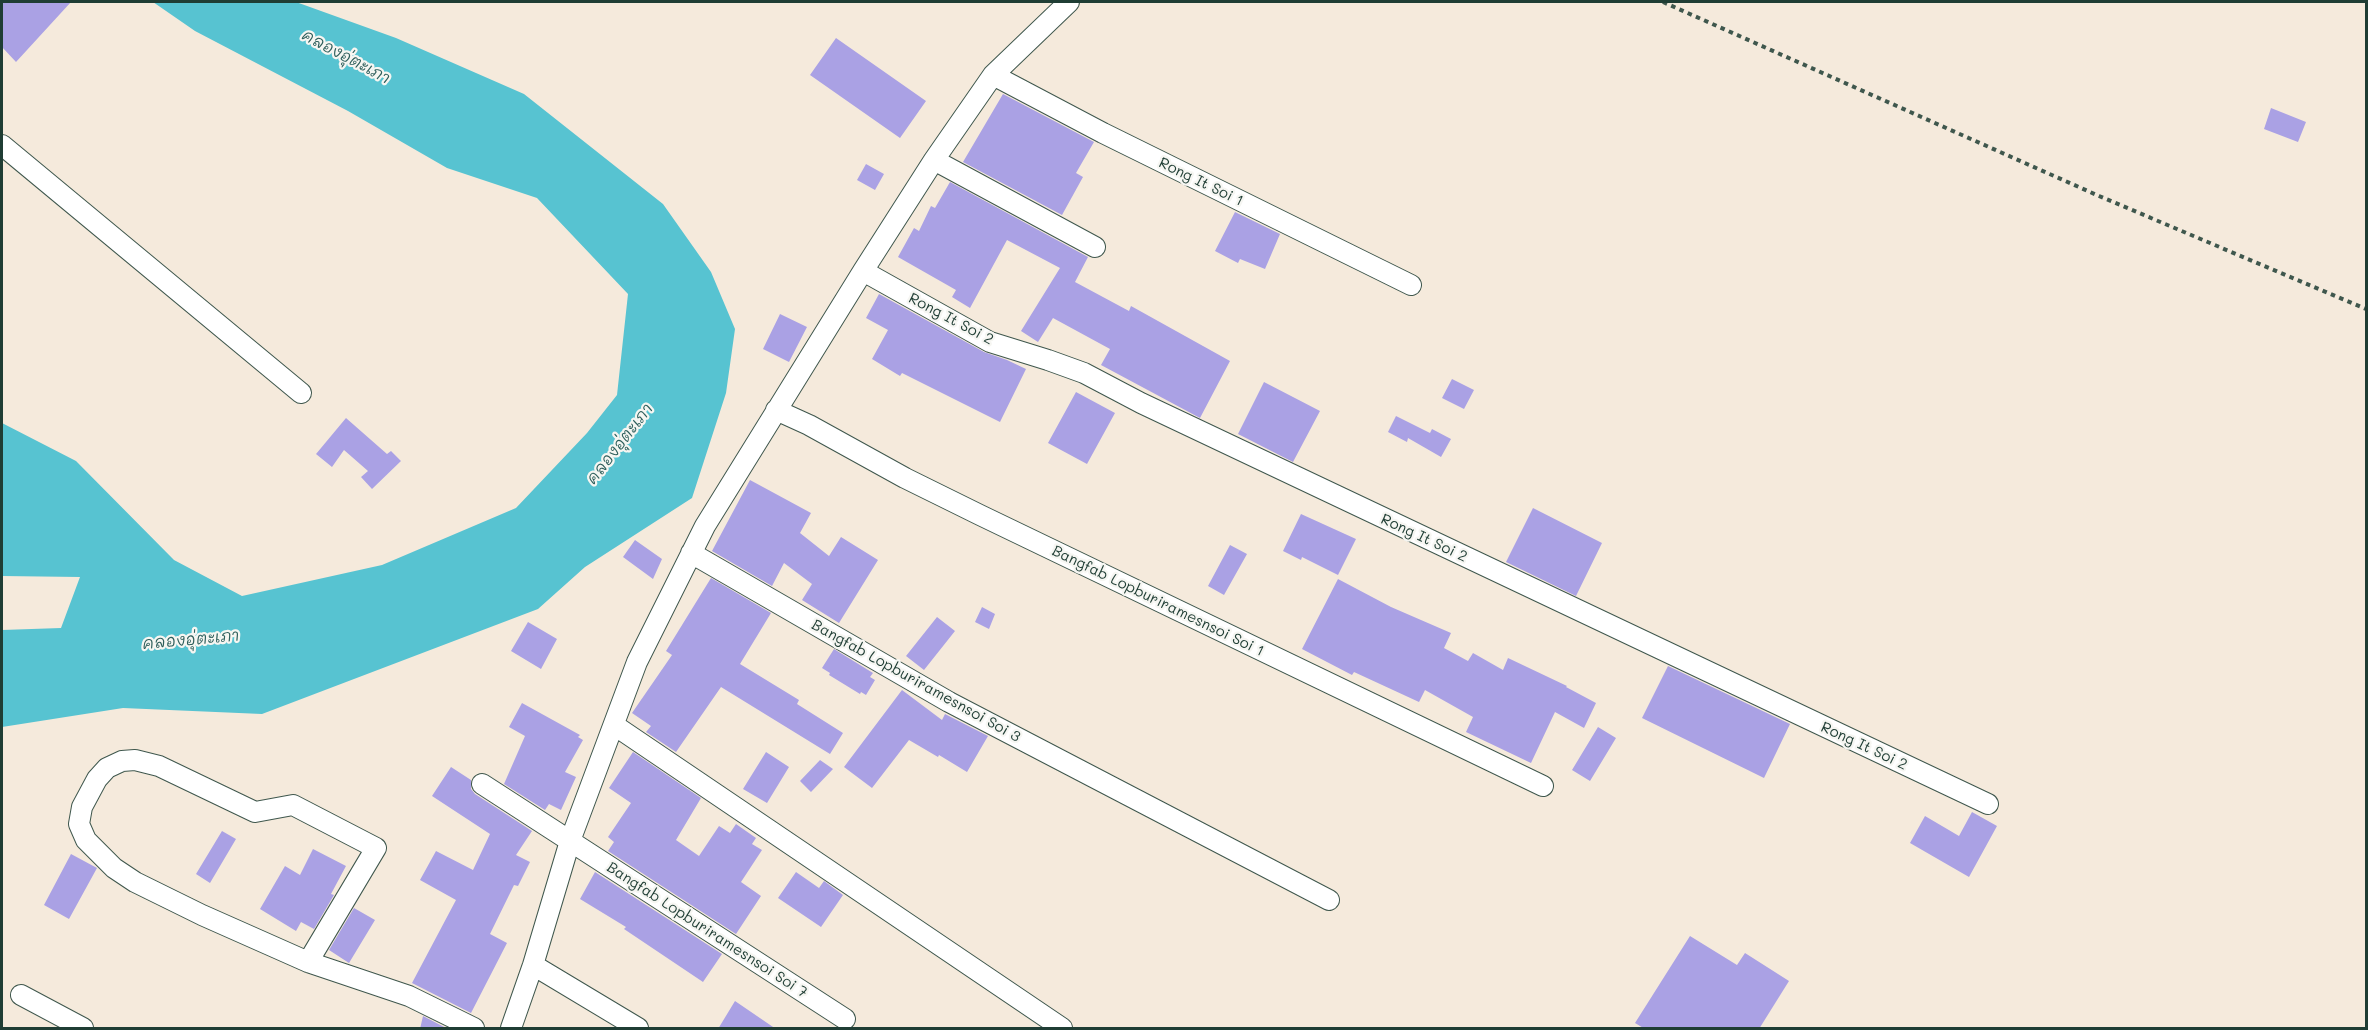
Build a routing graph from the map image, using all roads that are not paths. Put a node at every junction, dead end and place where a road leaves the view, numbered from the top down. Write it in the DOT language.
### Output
graph roads {
  1 [pos="1069,2"];
  2 [pos="993,75"];
  3 [pos="2,145"];
  4 [pos="934,160"];
  5 [pos="1095,247"];
  6 [pos="863,271"];
  7 [pos="1411,285"];
  8 [pos="301,393"];
  9 [pos="776,410"];
  10 [pos="691,553"];
  11 [pos="614,725"];
  12 [pos="482,784"];
  13 [pos="1543,786"];
  14 [pos="1988,804"];
  15 [pos="570,841"];
  16 [pos="1329,900"];
  17 [pos="308,962"];
  18 [pos="533,965"];
  19 [pos="21,995"];
  20 [pos="845,1019"];
  21 [pos="83,1029"];
  22 [pos="474,1029"];
  23 [pos="511,1029"];
  24 [pos="638,1029"];
  25 [pos="1062,1029"];
  1 -- 2 [label="street"];
  2 -- 4 [label="street"];
  2 -- 7 [label="street, Rong It Soi 1"];
  3 -- 8 [label="street"];
  4 -- 5 [label="street"];
  4 -- 6 [label="street"];
  6 -- 9 [label="street"];
  6 -- 14 [label="street, Rong It Soi 2"];
  9 -- 10 [label="street"];
  9 -- 13 [label="street, Bangfab Lopburiramesnsoi Soi 1"];
  10 -- 11 [label="street"];
  10 -- 16 [label="street, Bangfab Lopburiramesnsoi Soi 3"];
  11 -- 15 [label="street"];
  11 -- 25 [label="street"];
  12 -- 15 [label="street, Bangfab Lopburiramesnsoi Soi 7"];
  15 -- 18 [label="street"];
  15 -- 20 [label="street, Bangfab Lopburiramesnsoi Soi 7"];
  17 -- 17 [label="street"];
  17 -- 22 [label="street"];
  18 -- 23 [label="street"];
  18 -- 24 [label="street"];
  19 -- 21 [label="street"];
}
